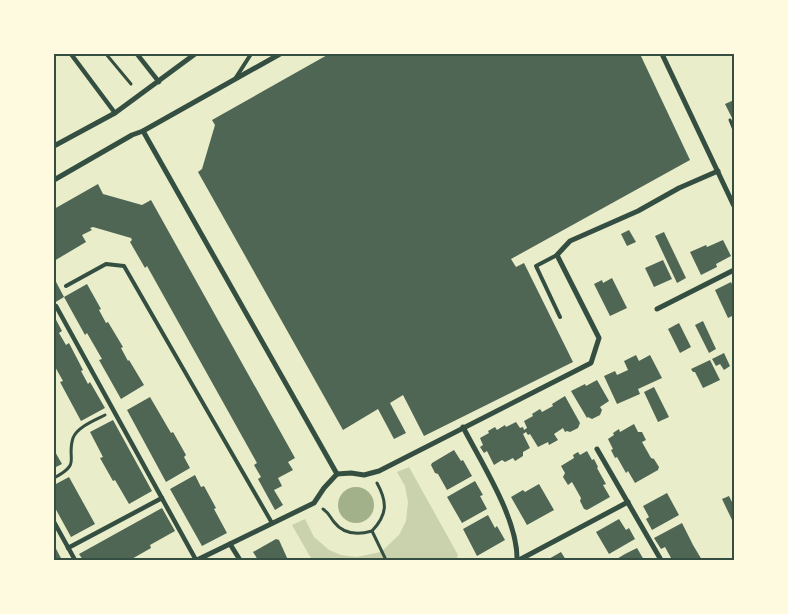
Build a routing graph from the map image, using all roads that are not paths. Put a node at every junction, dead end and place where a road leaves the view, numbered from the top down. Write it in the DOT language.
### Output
graph roads {
  1 [pos="71,54"];
  2 [pos="136,54"];
  3 [pos="195,54"];
  4 [pos="251,54"];
  5 [pos="280,54"];
  6 [pos="662,54"];
  7 [pos="235,79"];
  8 [pos="159,82"];
  9 [pos="115,113"];
  10 [pos="143,131"];
  11 [pos="54,145"];
  12 [pos="718,171"];
  13 [pos="54,180"];
  14 [pos="734,206"];
  15 [pos="557,255"];
  16 [pos="734,270"];
  17 [pos="66,286"];
  18 [pos="56,306"];
  19 [pos="657,309"];
  20 [pos="560,317"];
  21 [pos="463,428"];
  22 [pos="597,449"];
  23 [pos="337,474"];
  24 [pos="162,498"];
  25 [pos="628,502"];
  26 [pos="54,522"];
  27 [pos="272,523"];
  28 [pos="230,544"];
  29 [pos="68,548"];
  30 [pos="75,560"];
  31 [pos="197,560"];
  32 [pos="240,560"];
  33 [pos="518,560"];
  34 [pos="661,560"];
  1 -- 9 [label="street"];
  2 -- 8 [label="street"];
  3 -- 8 [label="street"];
  4 -- 7 [label="lane"];
  5 -- 7 [label="street"];
  6 -- 12 [label="street"];
  7 -- 10 [label="street"];
  8 -- 9 [label="street"];
  9 -- 11 [label="street"];
  10 -- 13 [label="street"];
  10 -- 23 [label="street"];
  12 -- 14 [label="street"];
  12 -- 15 [label="street"];
  15 -- 20 [label="lane"];
  15 -- 21 [label="street"];
  16 -- 19 [label="street"];
  17 -- 27 [label="lane"];
  18 -- 24 [label="street"];
  21 -- 23 [label="street"];
  21 -- 33 [label="street"];
  22 -- 25 [label="street"];
  23 -- 27 [label="street"];
  24 -- 29 [label="street"];
  24 -- 31 [label="street"];
  25 -- 33 [label="street"];
  25 -- 34 [label="street"];
  26 -- 29 [label="street"];
  27 -- 28 [label="street"];
  28 -- 31 [label="street"];
  28 -- 32 [label="street"];
  29 -- 30 [label="street"];
}
